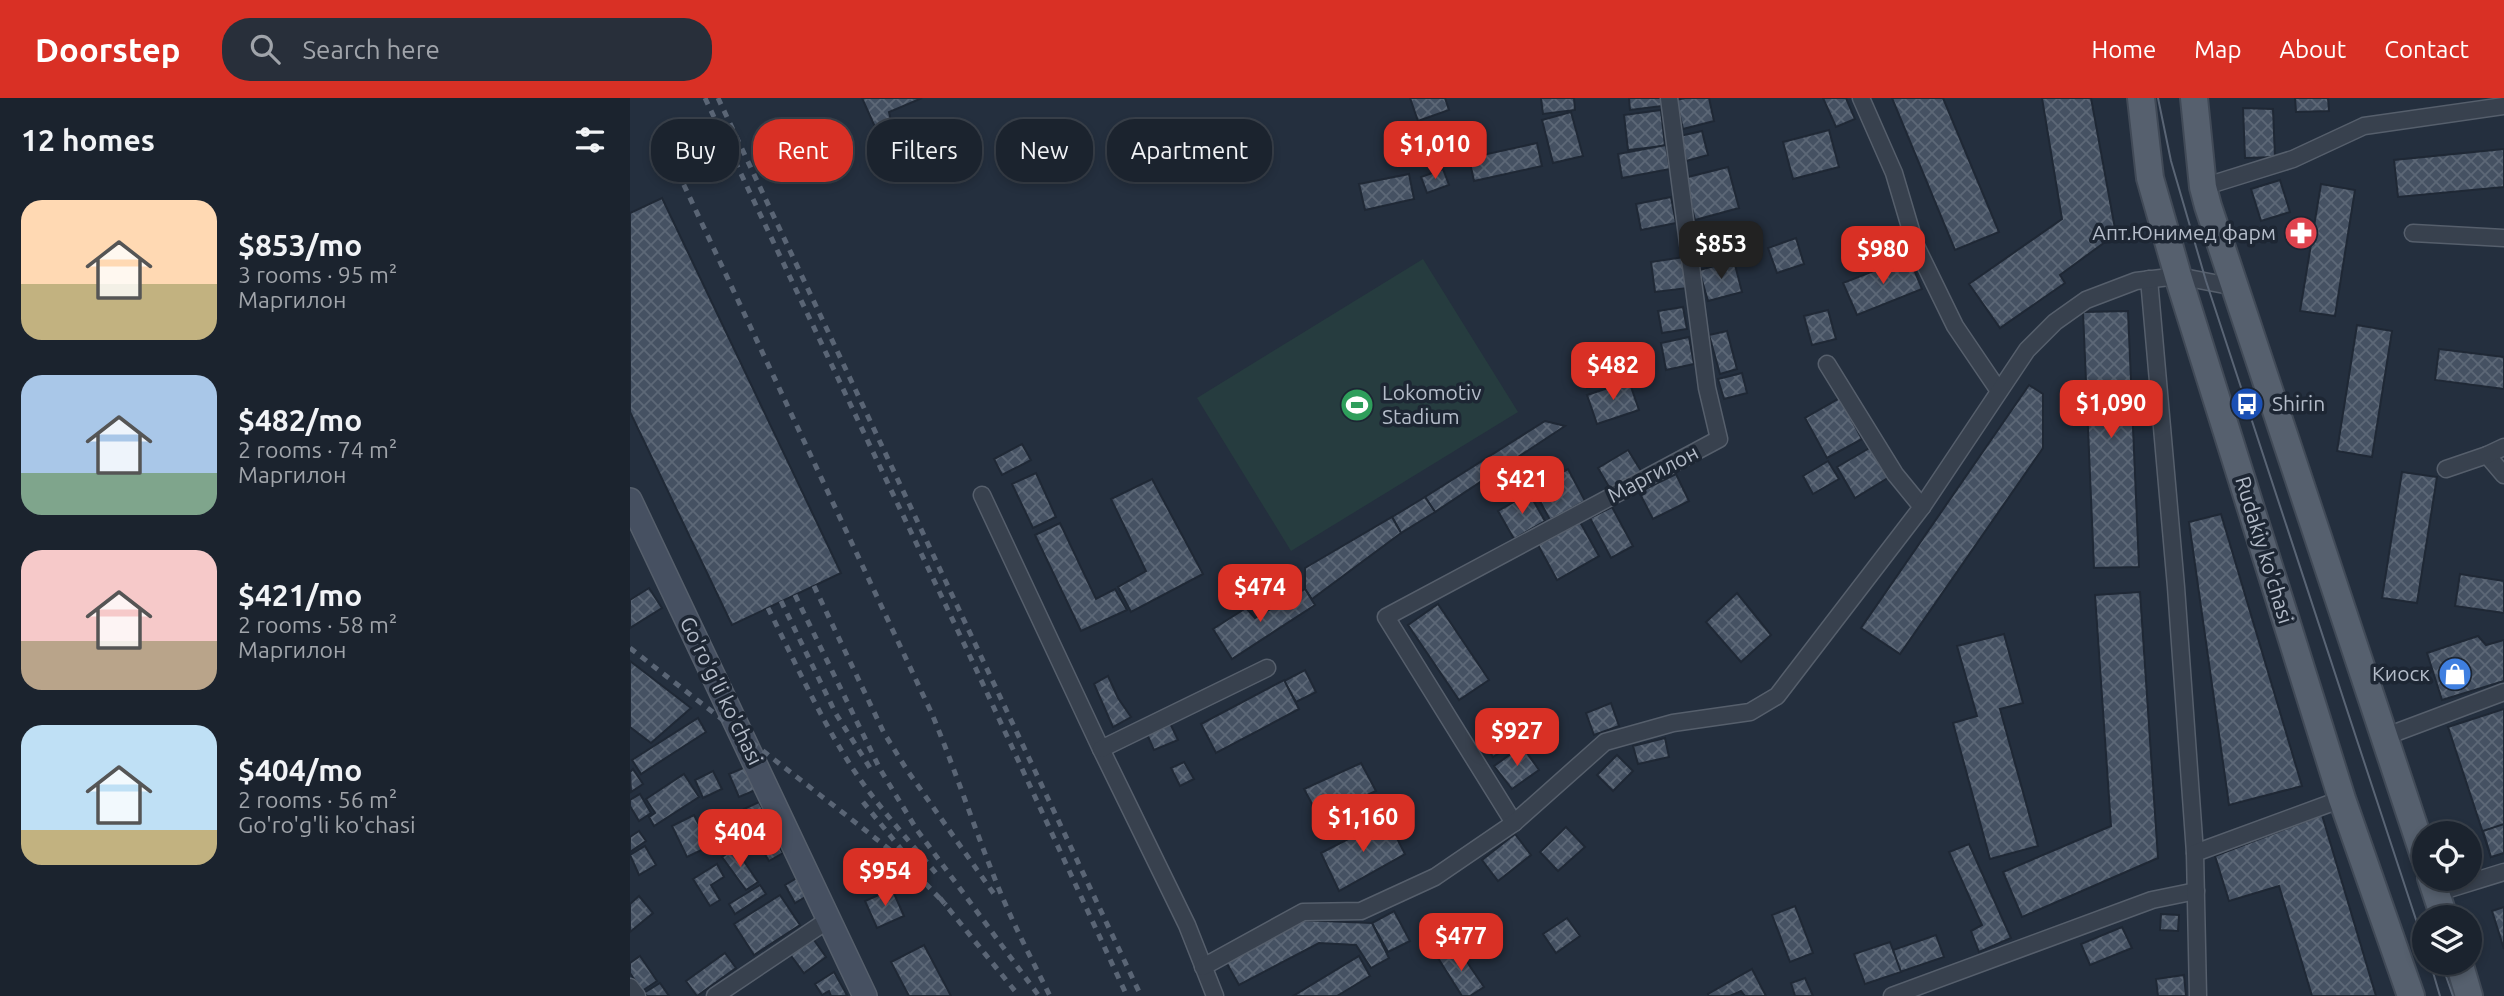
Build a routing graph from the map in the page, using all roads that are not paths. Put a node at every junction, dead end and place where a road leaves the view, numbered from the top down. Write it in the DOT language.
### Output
graph roads {
  1 [pos="1669,98"];
  2 [pos="1861,98"];
  3 [pos="2141,98"];
  4 [pos="2193,98"];
  5 [pos="2504,106"];
  6 [pos="2203,187"];
  7 [pos="2413,233"];
  8 [pos="2504,238"];
  9 [pos="2178,276"];
  10 [pos="2148,279"];
  11 [pos="2235,286"];
  12 [pos="1827,364"];
  13 [pos="1999,391"];
  14 [pos="2504,447"];
  15 [pos="2487,455"];
  16 [pos="2446,470"];
  17 [pos="2504,475"];
  18 [pos="982,495"];
  19 [pos="630,500"];
  20 [pos="1922,507"];
  21 [pos="1267,668"];
  22 [pos="2504,692"];
  23 [pos="2384,737"];
  24 [pos="1101,748"];
  25 [pos="2342,799"];
  26 [pos="2412,821"];
  27 [pos="1514,823"];
  28 [pos="2195,853"];
  29 [pos="2504,872"];
  30 [pos="2196,891"];
  31 [pos="2437,896"];
  32 [pos="828,920"];
  33 [pos="1203,967"];
  34 [pos="2463,975"];
  35 [pos="630,987"];
  36 [pos="637,996"];
  37 [pos="715,996"];
  38 [pos="865,996"];
  39 [pos="1215,996"];
  40 [pos="1892,996"];
  41 [pos="2198,996"];
  42 [pos="2411,996"];
  43 [pos="2469,996"];
  1 -- 27 [label="street, Маргилон"];
  2 -- 13 [label="street"];
  3 -- 9 [label="main road, Rudakiy ko'chasi"];
  4 -- 6 [label="main road"];
  5 -- 6 [label="street"];
  6 -- 11 [label="main road"];
  7 -- 8 [label="street"];
  9 -- 10 [label="street"];
  9 -- 11 [label="street"];
  9 -- 25 [label="main road, Rudakiy ko'chasi"];
  10 -- 13 [label="street"];
  10 -- 28 [label="street"];
  11 -- 23 [label="main road"];
  12 -- 20 [label="street"];
  13 -- 20 [label="street"];
  14 -- 15 [label="street"];
  15 -- 16 [label="street"];
  15 -- 17 [label="street"];
  18 -- 24 [label="street"];
  19 -- 32 [label="main road, Go'ro'g'li ko'chasi"];
  20 -- 27 [label="street"];
  21 -- 24 [label="street"];
  22 -- 23 [label="street"];
  23 -- 26 [label="main road"];
  24 -- 33 [label="street"];
  25 -- 28 [label="street"];
  25 -- 42 [label="main road, Rudakiy ko'chasi"];
  27 -- 33 [label="street"];
  28 -- 30 [label="street"];
  29 -- 31 [label="street"];
  30 -- 40 [label="street"];
  30 -- 41 [label="street"];
  32 -- 37 [label="street"];
  32 -- 38 [label="main road, Go'ro'g'li ko'chasi"];
  33 -- 39 [label="street"];
  34 -- 43 [label="main road"];
  35 -- 36 [label="street"];
}
